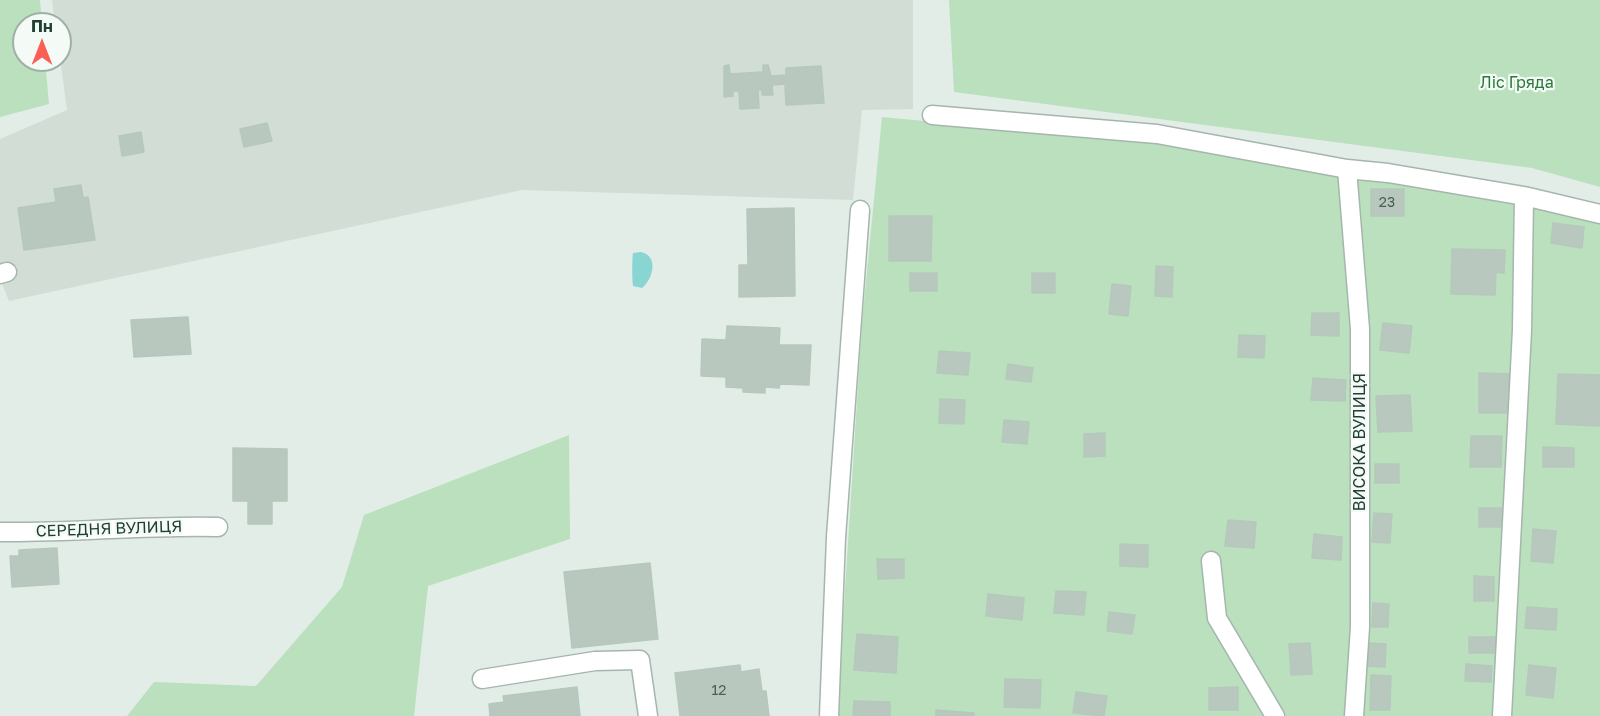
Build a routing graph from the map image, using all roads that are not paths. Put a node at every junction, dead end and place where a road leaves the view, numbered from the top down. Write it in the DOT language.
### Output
graph roads {
  1 [pos="932,115"];
  2 [pos="1347,169"];
  3 [pos="1524,196"];
  4 [pos="860,210"];
  5 [pos="1600,214"];
  6 [pos="218,526"];
  7 [pos="0,532"];
  8 [pos="1211,561"];
  9 [pos="482,679"];
  10 [pos="648,716"];
  11 [pos="828,716"];
  12 [pos="1275,716"];
  13 [pos="1354,716"];
  14 [pos="1502,716"];
  1 -- 2 [label="street"];
  2 -- 3 [label="street"];
  2 -- 13 [label="street, ВИСОКА ВУЛИЦЯ"];
  3 -- 5 [label="street"];
  3 -- 14 [label="street"];
  4 -- 11 [label="street"];
  6 -- 7 [label="street, СЕРЕДНЯ ВУЛИЦЯ"];
  8 -- 12 [label="street"];
  9 -- 10 [label="street"];
}
